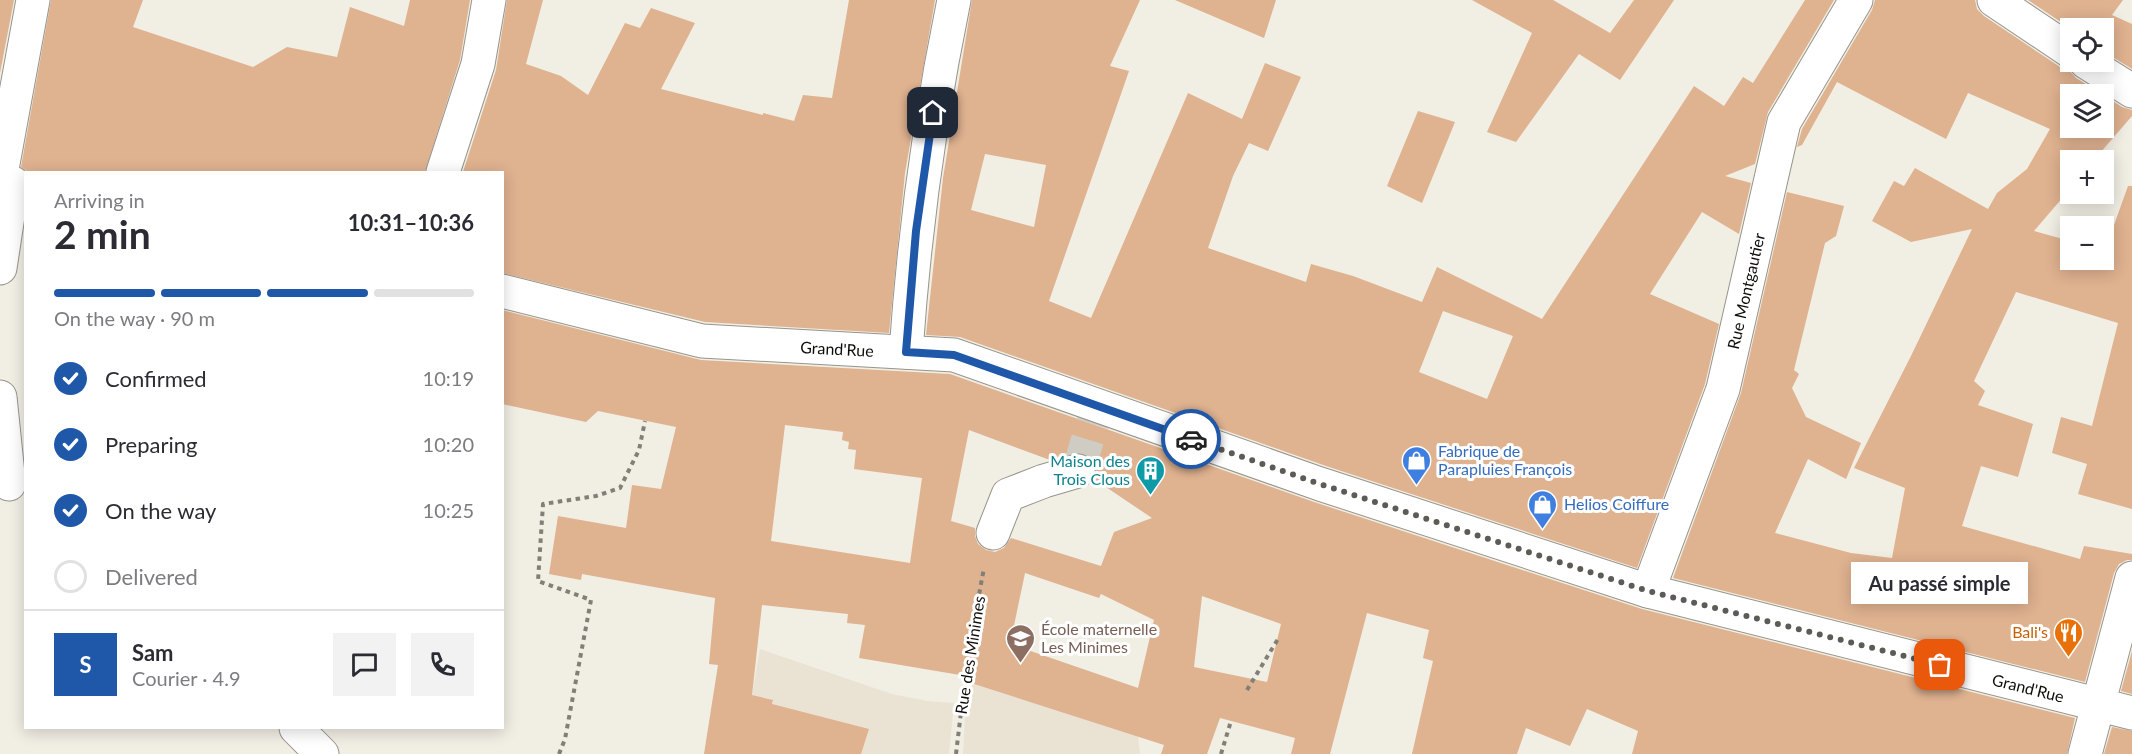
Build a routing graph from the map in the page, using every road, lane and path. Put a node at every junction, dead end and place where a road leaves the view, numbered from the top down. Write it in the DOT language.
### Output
graph roads {
  1 [pos="33,0"];
  2 [pos="489,0"];
  3 [pos="954,0"];
  4 [pos="1856,0"];
  5 [pos="1994,0"];
  6 [pos="2060,44"];
  7 [pos="2102,72"];
  8 [pos="2132,91"];
  9 [pos="6,108"];
  10 [pos="443,171"];
  11 [pos="10,182"];
  12 [pos="0,268"];
  13 [pos="504,292"];
  14 [pos="906,352"];
  15 [pos="0,397"];
  16 [pos="645,421"];
  17 [pos="1078,471"];
  18 [pos="9,484"];
  19 [pos="993,533"];
  20 [pos="984,567"];
  21 [pos="2132,578"];
  22 [pos="1648,591"];
  23 [pos="1278,639"];
  24 [pos="1247,690"];
  25 [pos="2098,705"];
  26 [pos="2132,713"];
  27 [pos="1231,722"];
  28 [pos="297,729"];
  29 [pos="322,754"];
  30 [pos="559,754"];
  31 [pos="956,754"];
  32 [pos="1221,754"];
  33 [pos="2085,754"];
  1 -- 9 [label="street"];
  2 -- 10 [label="street"];
  3 -- 14 [label="street"];
  4 -- 22 [label="street, Rue Montgautier"];
  5 -- 6 [label="street"];
  7 -- 8 [label="street"];
  9 -- 11 [label="street"];
  11 -- 12 [label="street"];
  13 -- 14 [label="street, Grand'Rue"];
  14 -- 22 [label="street, Grand'Rue"];
  15 -- 18 [label="street"];
  16 -- 30 [label="path"];
  17 -- 19 [label="street"];
  20 -- 31 [label="path, Rue des Minimes"];
  21 -- 25 [label="street"];
  22 -- 25 [label="street, Grand'Rue"];
  23 -- 24 [label="path"];
  25 -- 26 [label="street, Grand'Rue"];
  25 -- 33 [label="street"];
  27 -- 32 [label="path"];
  28 -- 29 [label="street"];
}
